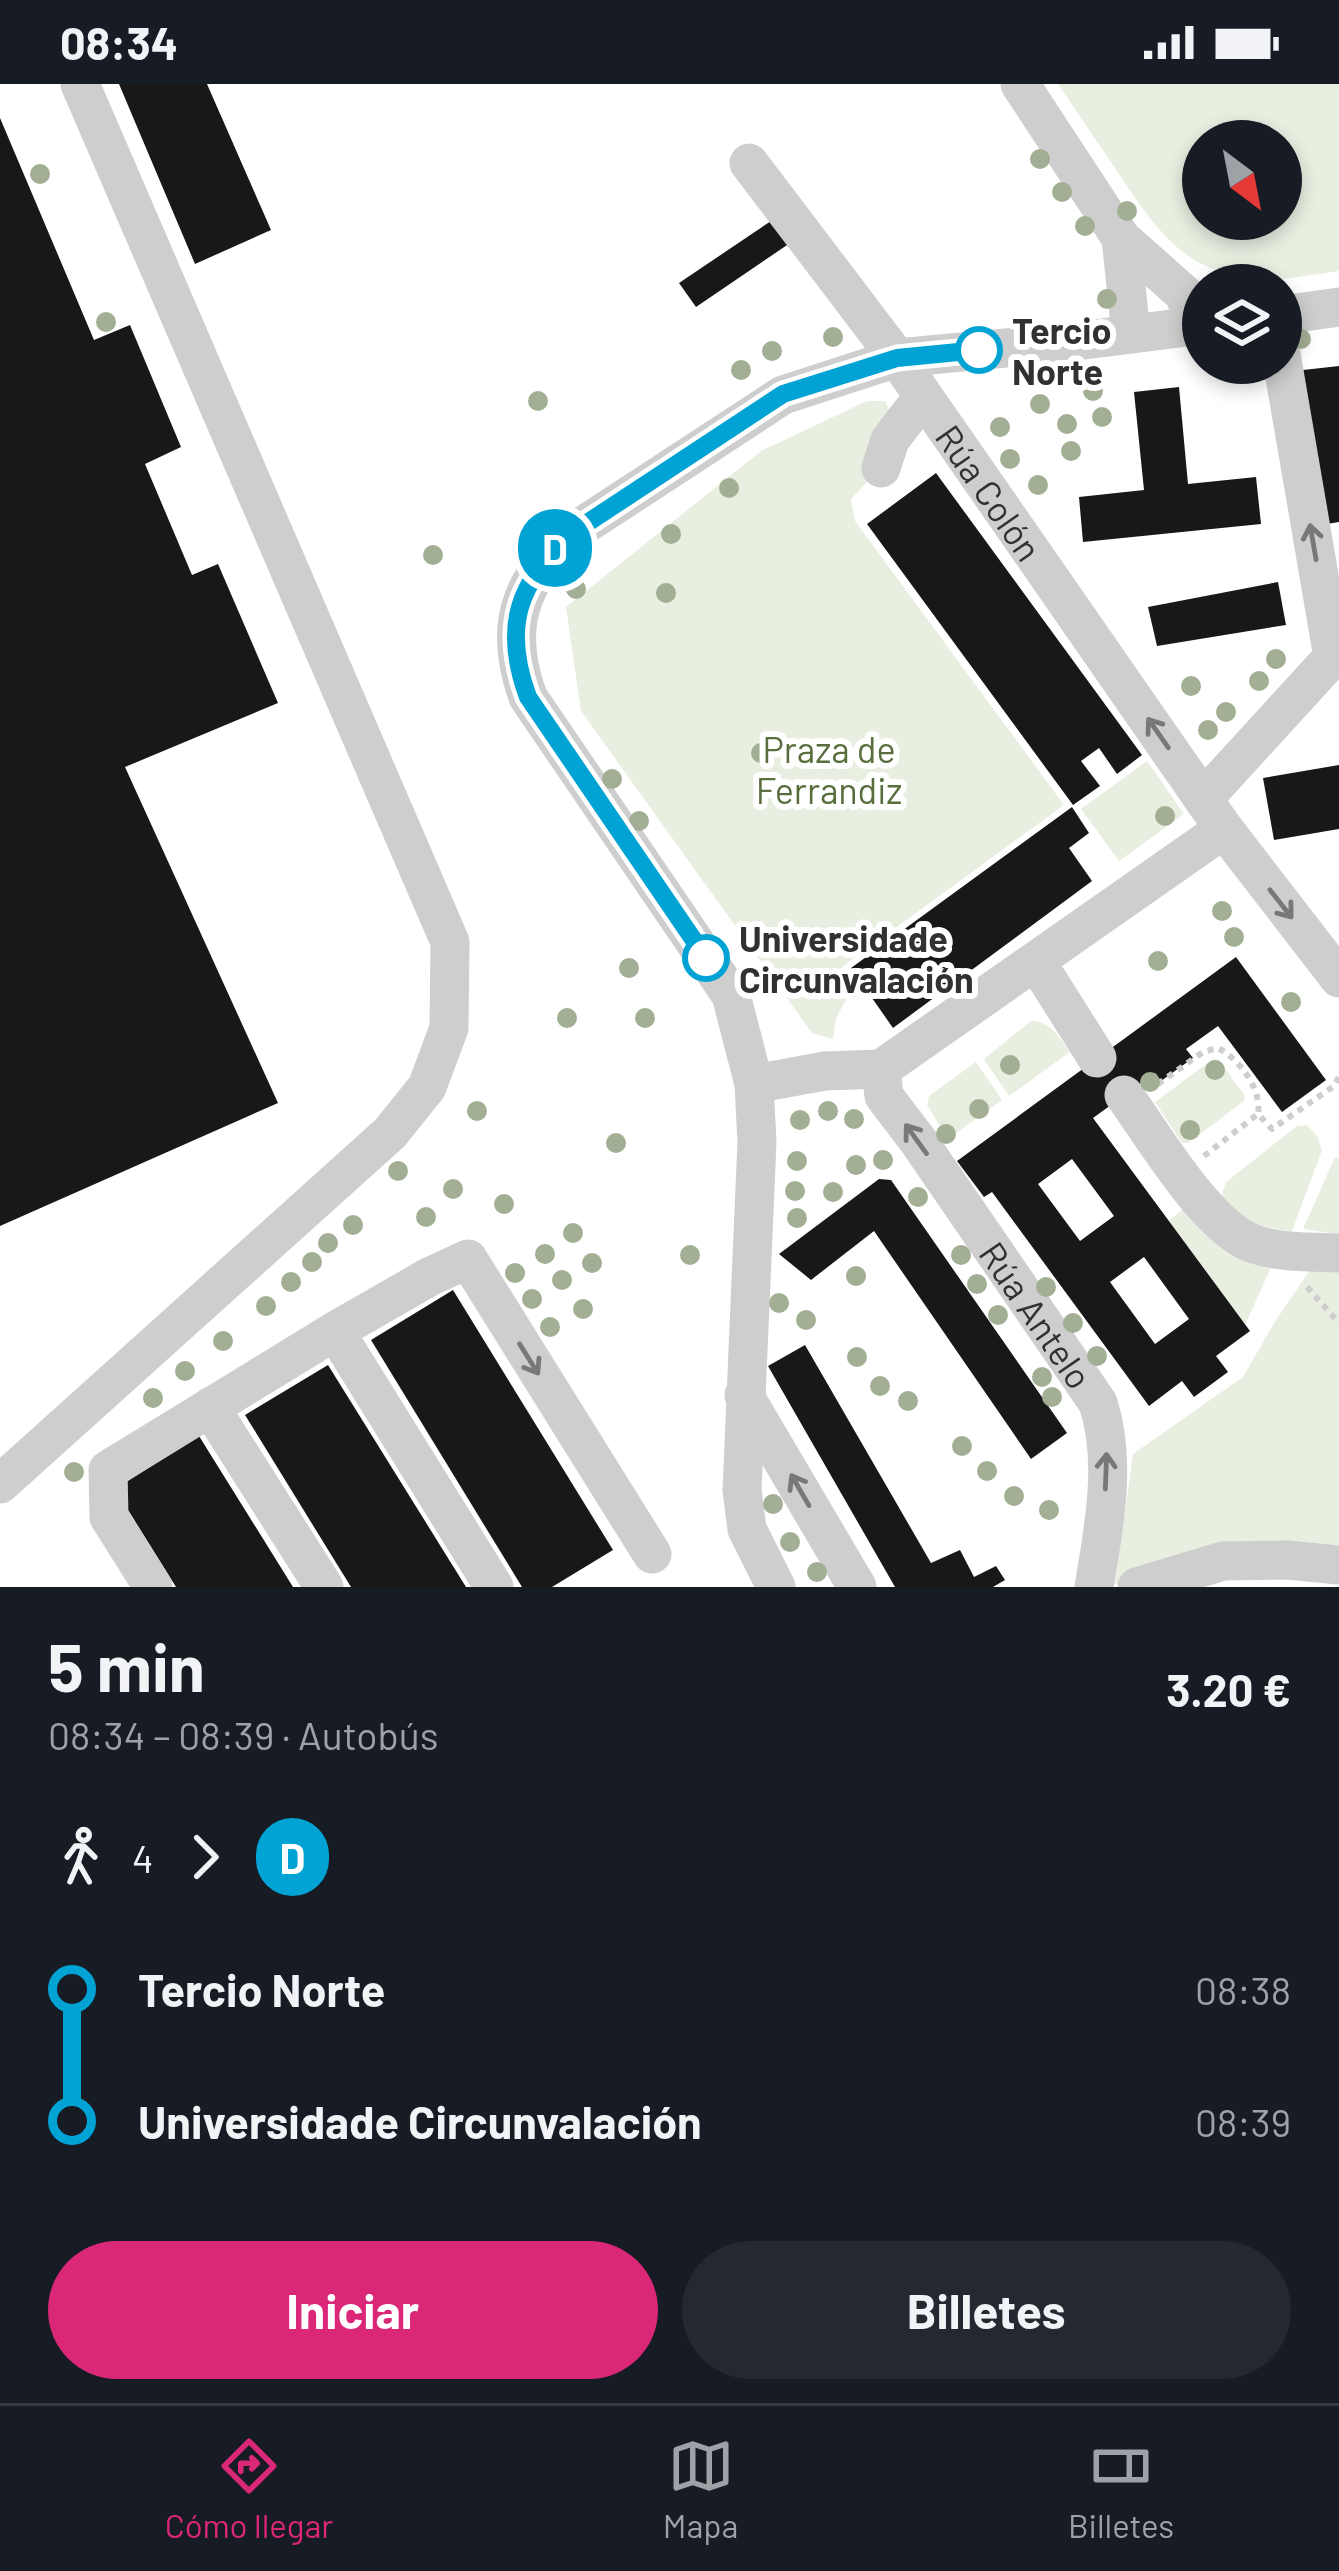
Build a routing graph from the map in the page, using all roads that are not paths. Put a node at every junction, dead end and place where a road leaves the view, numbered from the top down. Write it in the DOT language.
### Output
graph roads {
  1 [pos="80,84"];
  2 [pos="1020,84"];
  3 [pos="749,163"];
  4 [pos="1121,238"];
  5 [pos="1182,292"];
  6 [pos="1339,307"];
  7 [pos="1302,311"];
  8 [pos="1182,327"];
  9 [pos="1131,334"];
  10 [pos="897,358"];
  11 [pos="1286,384"];
  12 [pos="923,397"];
  13 [pos="881,469"];
  14 [pos="1336,657"];
  15 [pos="1214,814"];
  16 [pos="1037,963"];
  17 [pos="1339,978"];
  18 [pos="1097,1058"];
  19 [pos="881,1069"];
  20 [pos="754,1084"];
  21 [pos="1127,1100"];
  22 [pos="1339,1253"];
  23 [pos="335,1330"];
  24 [pos="744,1394"];
  25 [pos="210,1408"];
  26 [pos="0,1484"];
  27 [pos="652,1554"];
  28 [pos="1339,1565"];
  29 [pos="1089,1584"];
  30 [pos="153,1587"];
  31 [pos="324,1587"];
  32 [pos="494,1587"];
  33 [pos="776,1587"];
  34 [pos="856,1587"];
  35 [pos="1137,1587"];
  1 -- 26 [label="street"];
  2 -- 4 [label="street"];
  3 -- 10 [label="street, Rúa Colón"];
  4 -- 5 [label="street"];
  4 -- 9 [label="street"];
  6 -- 7 [label="street"];
  8 -- 9 [label="street"];
  9 -- 10 [label="street"];
  10 -- 12 [label="street, Rúa Colón"];
  10 -- 20 [label="street"];
  14 -- 11 [label="street, one-way"];
  12 -- 13 [label="street"];
  15 -- 12 [label="street, Rúa Colón, one-way"];
  14 -- 15 [label="street"];
  15 -- 16 [label="street"];
  15 -- 17 [label="street, Rúa Colón, one-way"];
  16 -- 18 [label="street"];
  16 -- 19 [label="street"];
  19 -- 20 [label="street"];
  29 -- 19 [label="street, Rúa Antelo, one-way"];
  20 -- 24 [label="street"];
  21 -- 22 [label="street"];
  23 -- 25 [label="street"];
  23 -- 27 [label="street, one-way"];
  23 -- 32 [label="street"];
  24 -- 33 [label="street"];
  34 -- 24 [label="street, one-way"];
  25 -- 30 [label="street"];
  25 -- 31 [label="street"];
  28 -- 35 [label="street"];
}
